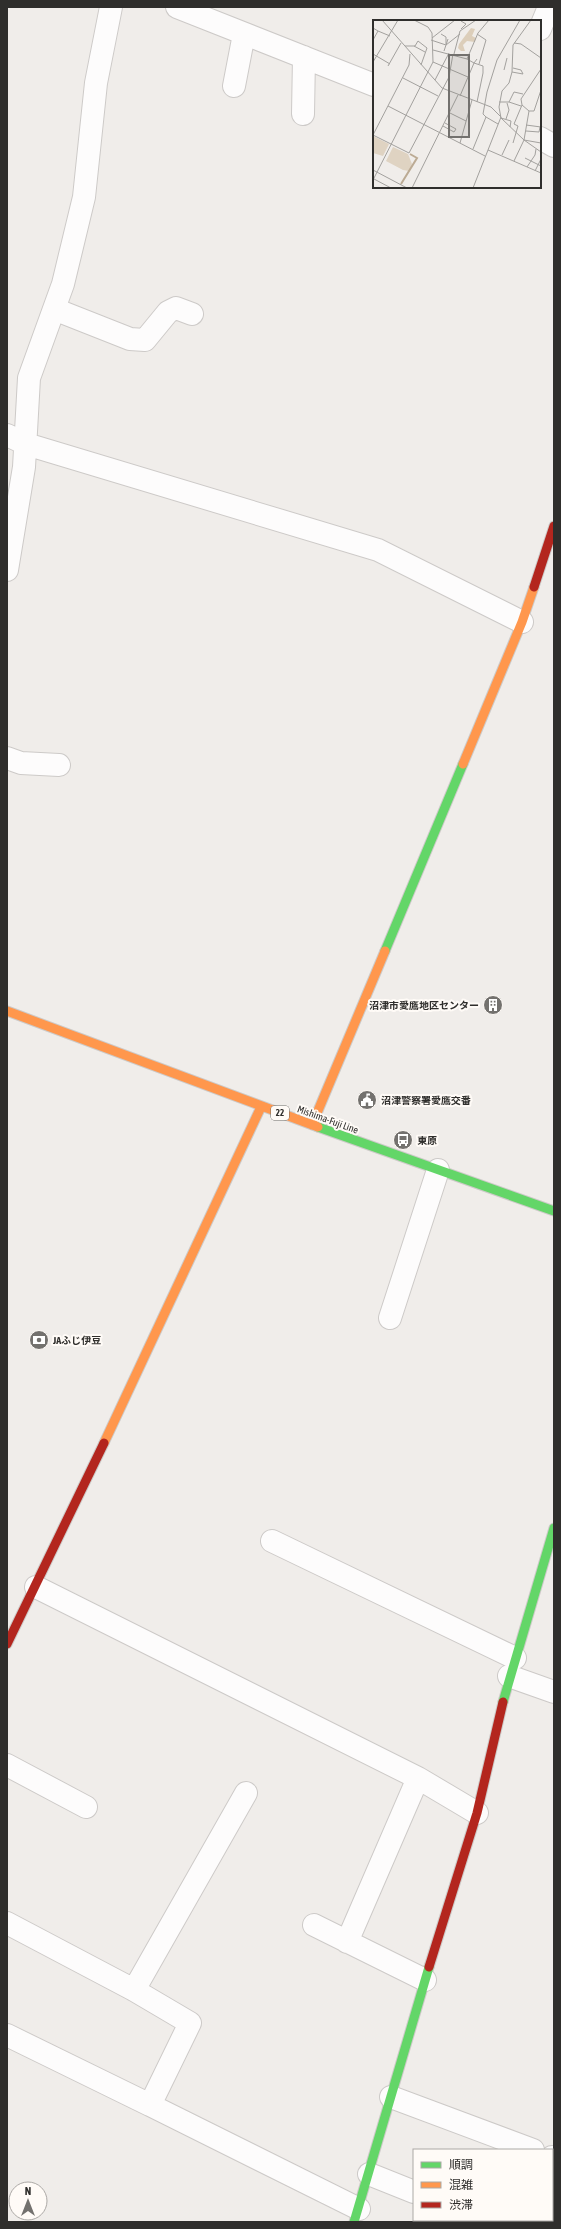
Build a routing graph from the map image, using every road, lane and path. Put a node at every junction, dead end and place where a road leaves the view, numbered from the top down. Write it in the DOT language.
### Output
graph roads {
  1 [pos="111,7"];
  2 [pos="177,7"];
  3 [pos="549,7"];
  4 [pos="541,27"];
  5 [pos="244,34"];
  6 [pos="304,57"];
  7 [pos="373,85"];
  8 [pos="234,86"];
  9 [pos="303,114"];
  10 [pos="541,139"];
  11 [pos="554,146"];
  12 [pos="54,309"];
  13 [pos="192,314"];
  14 [pos="16,439"];
  15 [pos="554,526"];
  16 [pos="7,570"];
  17 [pos="522,622"];
  18 [pos="7,758"];
  19 [pos="59,765"];
  20 [pos="7,1011"];
  21 [pos="261,1107"];
  22 [pos="312,1125"];
  23 [pos="438,1170"];
  24 [pos="554,1211"];
  25 [pos="390,1318"];
  26 [pos="554,1528"];
  27 [pos="272,1541"];
  28 [pos="36,1588"];
  29 [pos="7,1644"];
  30 [pos="512,1667"];
  31 [pos="554,1692"];
  32 [pos="7,1765"];
  33 [pos="418,1778"];
  34 [pos="246,1793"];
  35 [pos="86,1807"];
  36 [pos="477,1814"];
  37 [pos="7,1923"];
  38 [pos="314,1925"];
  39 [pos="346,1942"];
  40 [pos="425,1980"];
  41 [pos="134,1990"];
  42 [pos="7,2035"];
  43 [pos="392,2097"];
  44 [pos="150,2105"];
  45 [pos="530,2149"];
  46 [pos="369,2174"];
  47 [pos="413,2192"];
  48 [pos="356,2215"];
  1 -- 12 [label="street"];
  2 -- 5 [label="street"];
  3 -- 4 [label="street"];
  5 -- 6 [label="street"];
  5 -- 8 [label="street"];
  6 -- 7 [label="street"];
  6 -- 9 [label="street"];
  10 -- 11 [label="street"];
  12 -- 13 [label="street"];
  12 -- 14 [label="street"];
  14 -- 16 [label="street"];
  14 -- 17 [label="street"];
  15 -- 17 [label="street"];
  17 -- 22 [label="street"];
  18 -- 19 [label="street"];
  20 -- 21 [label="street, Mishima-Fuji Line / 22"];
  21 -- 22 [label="street, Mishima-Fuji Line / 22"];
  21 -- 28 [label="street"];
  22 -- 23 [label="street, Mishima-Fuji Line / 22"];
  23 -- 24 [label="street, Mishima-Fuji Line / 22"];
  23 -- 25 [label="street"];
  26 -- 30 [label="street"];
  27 -- 30 [label="street"];
  28 -- 29 [label="street"];
  28 -- 33 [label="street"];
  30 -- 31 [label="street"];
  30 -- 36 [label="street"];
  32 -- 35 [label="street"];
  33 -- 36 [label="street"];
  33 -- 39 [label="street"];
  34 -- 41 [label="street"];
  36 -- 40 [label="street"];
  37 -- 41 [label="street"];
  38 -- 39 [label="street"];
  39 -- 40 [label="street"];
  40 -- 43 [label="street"];
  41 -- 44 [label="street"];
  42 -- 44 [label="street"];
  43 -- 45 [label="street"];
  43 -- 46 [label="street"];
  44 -- 48 [label="street"];
  46 -- 47 [label="street"];
  46 -- 48 [label="street"];
}
